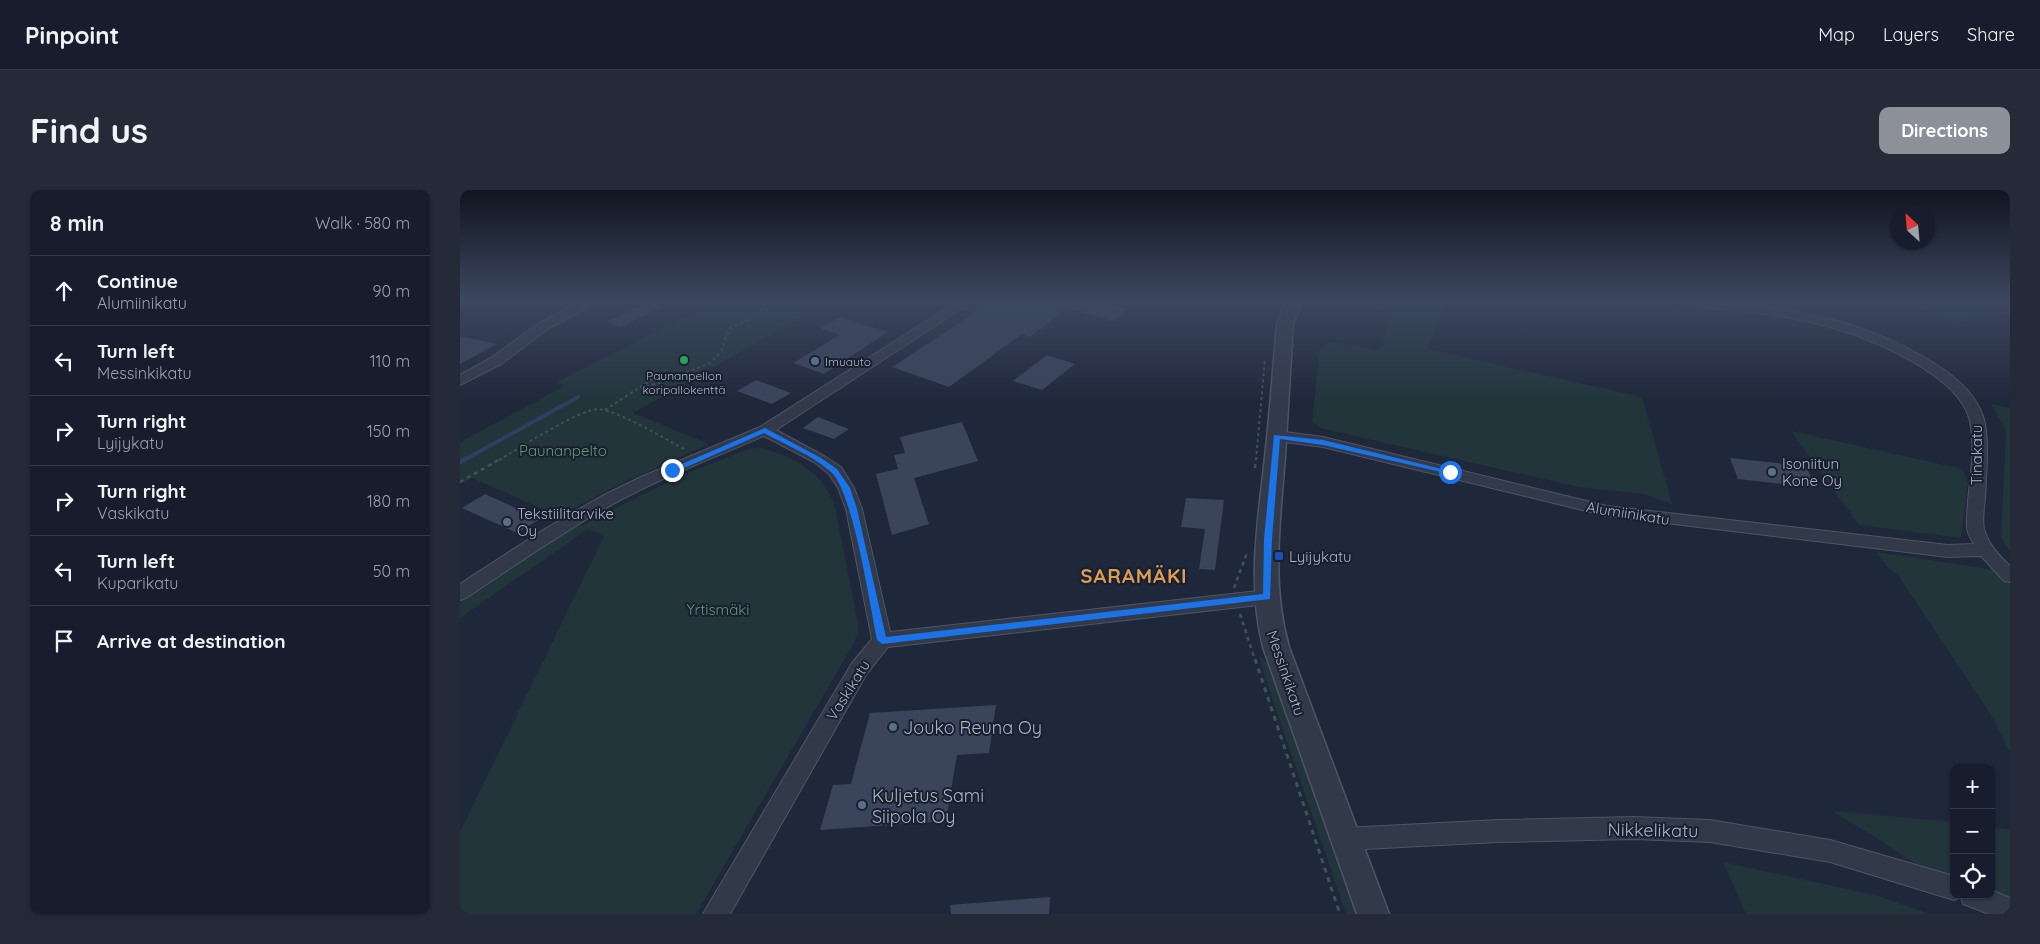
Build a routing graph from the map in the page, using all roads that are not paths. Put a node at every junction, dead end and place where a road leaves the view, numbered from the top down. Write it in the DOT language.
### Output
graph roads {
  1 [pos="532,335"];
  2 [pos="915,335"];
  3 [pos="1284,335"];
  4 [pos="1864,335"];
  5 [pos="460,381"];
  6 [pos="765,430"];
  7 [pos="1277,436"];
  8 [pos="1985,550"];
  9 [pos="2010,576"];
  10 [pos="460,593"];
  11 [pos="1267,597"];
  12 [pos="882,640"];
  13 [pos="1345,839"];
  14 [pos="1950,887"];
  15 [pos="1982,899"];
  16 [pos="2010,910"];
  17 [pos="716,914"];
  18 [pos="1373,914"];
  1 -- 5 [label="street"];
  2 -- 6 [label="street"];
  3 -- 7 [label="street, Messinkikatu"];
  4 -- 8 [label="street, Tinakatu"];
  6 -- 10 [label="street"];
  6 -- 12 [label="street"];
  7 -- 8 [label="street, Alumiinikatu"];
  7 -- 11 [label="street, Messinkikatu"];
  8 -- 9 [label="street, Tinakatu"];
  11 -- 12 [label="street"];
  11 -- 13 [label="street, Messinkikatu"];
  12 -- 17 [label="street, Vaskikatu"];
  13 -- 14 [label="street, Nikkelikatu"];
  13 -- 18 [label="street, Messinkikatu"];
  15 -- 16 [label="street"];
}
